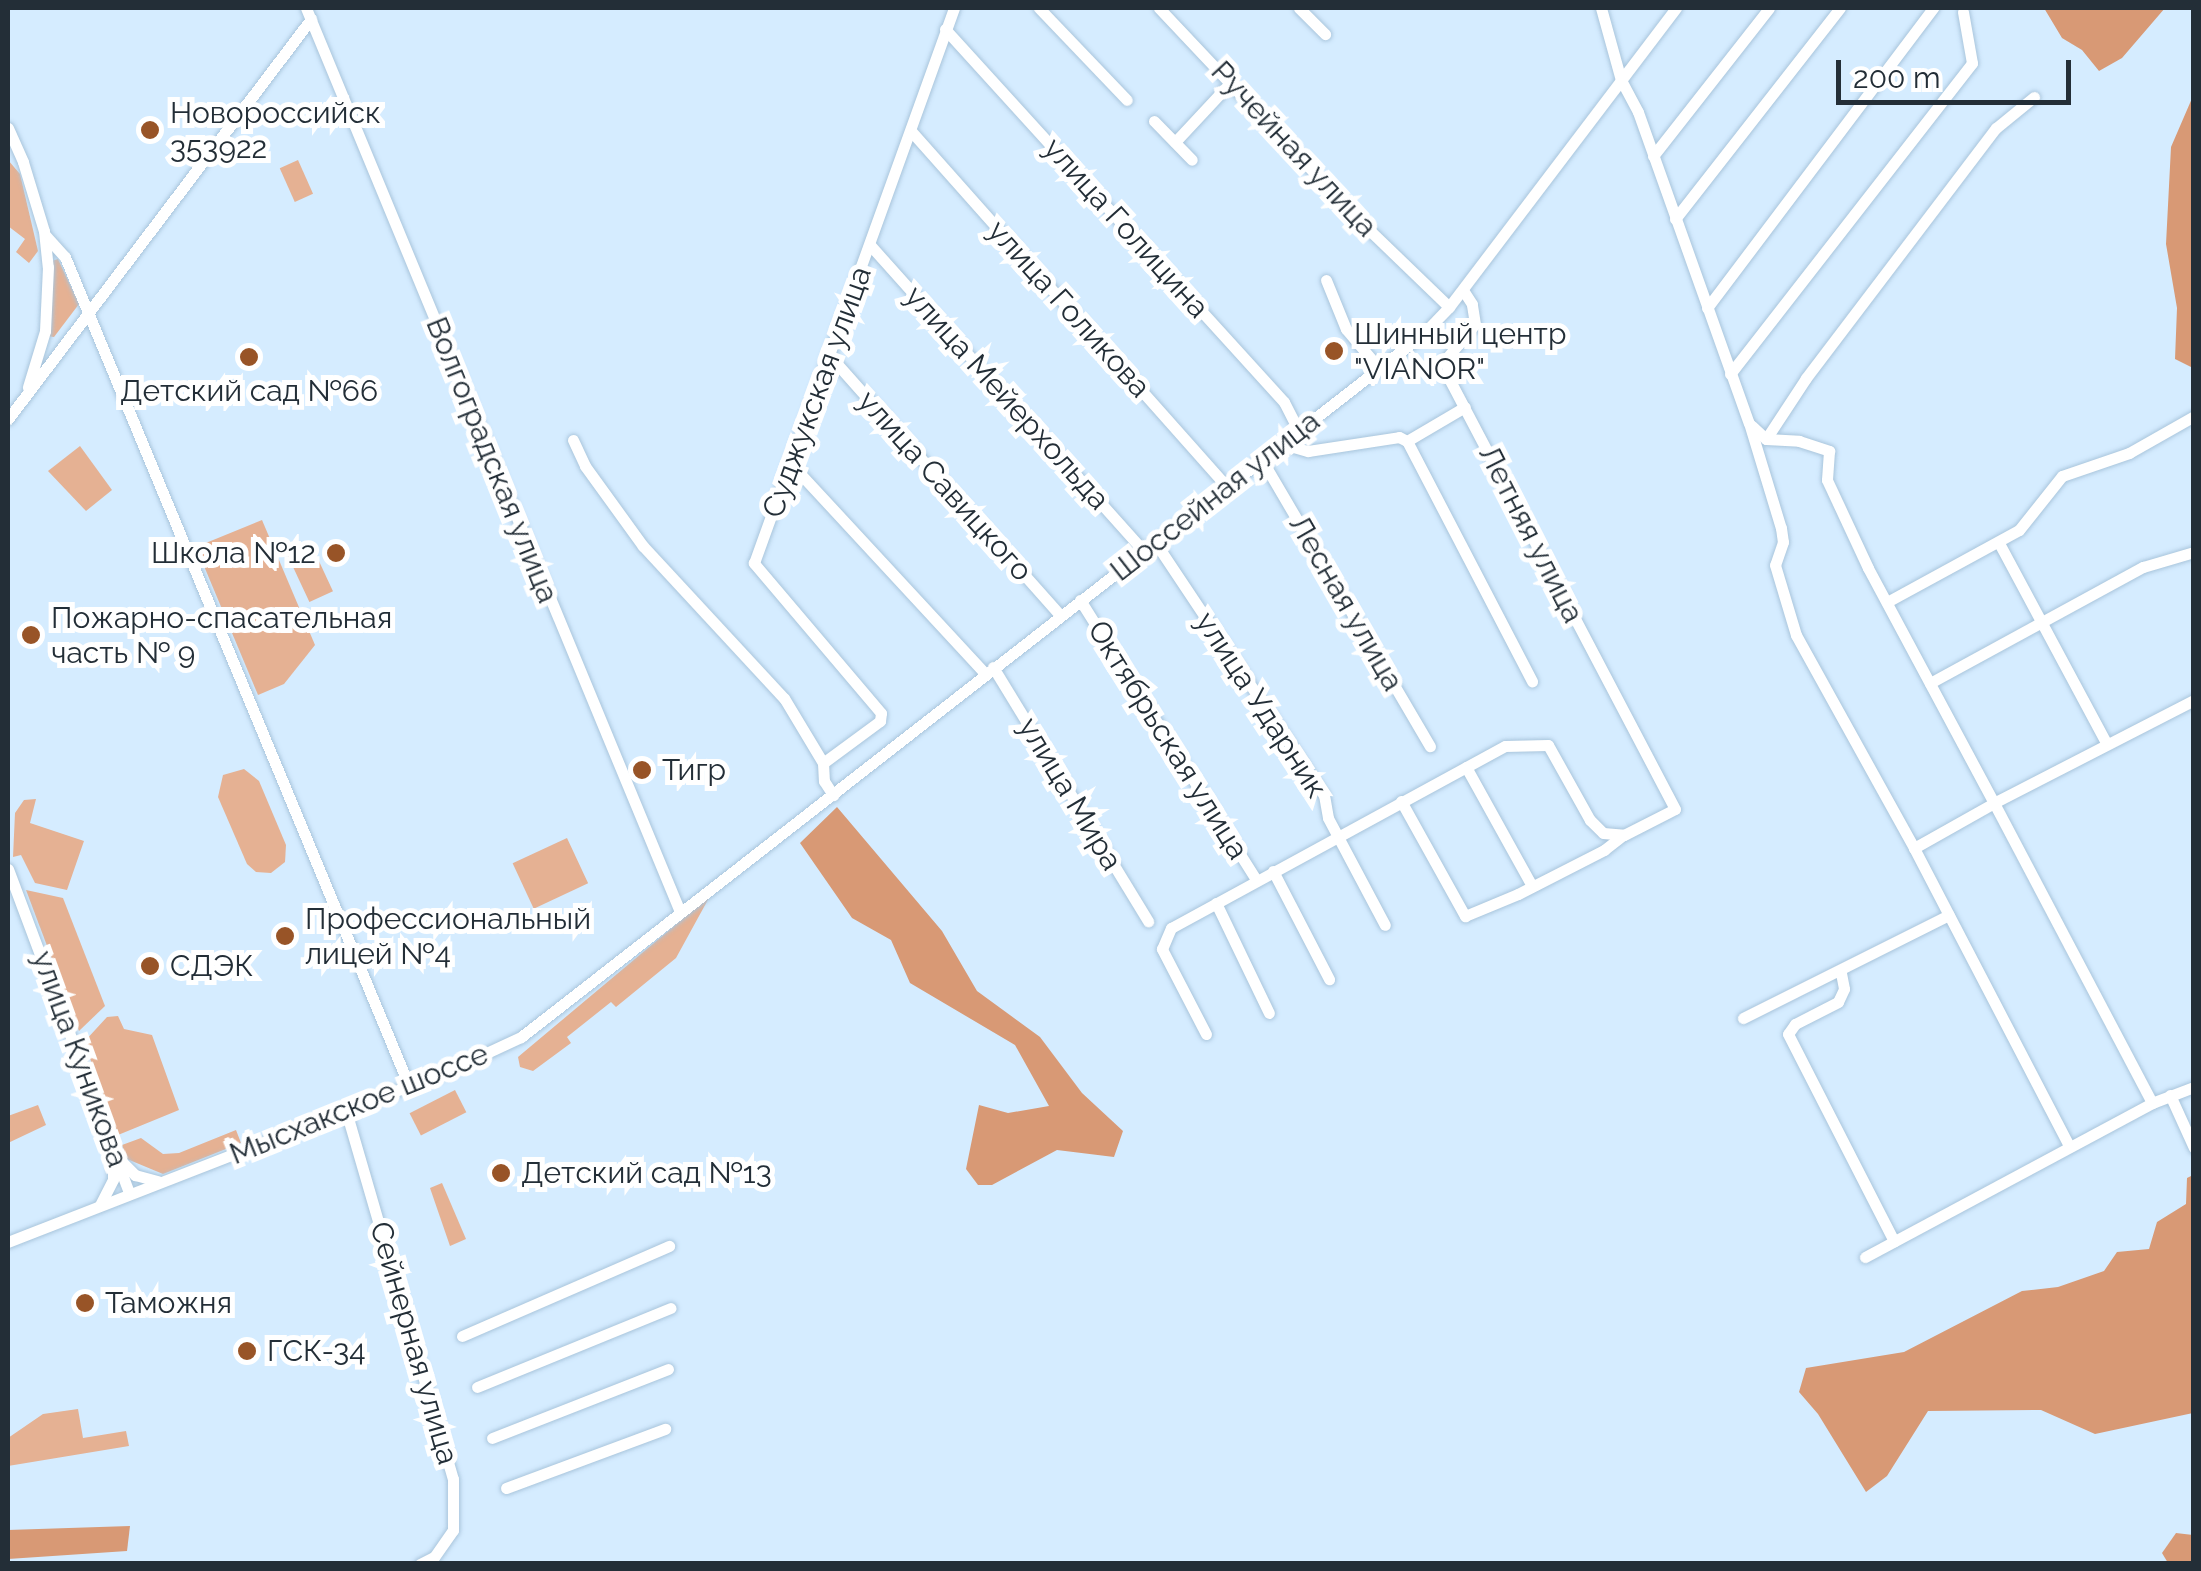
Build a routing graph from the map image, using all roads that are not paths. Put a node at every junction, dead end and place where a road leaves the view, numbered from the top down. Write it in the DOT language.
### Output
graph roads {
  1 [pos="954,8"];
  2 [pos="1038,8"];
  3 [pos="1159,8"];
  4 [pos="1299,8"];
  5 [pos="1601,8"];
  6 [pos="1676,8"];
  7 [pos="1770,8"];
  8 [pos="1840,8"];
  9 [pos="1933,8"];
  10 [pos="1963,12"];
  11 [pos="308,13"];
  12 [pos="945,29"];
  13 [pos="1325,34"];
  14 [pos="1622,80"];
  15 [pos="1230,83"];
  16 [pos="2034,97"];
  17 [pos="1127,100"];
  18 [pos="1154,122"];
  19 [pos="8,128"];
  20 [pos="910,132"];
  21 [pos="1174,142"];
  22 [pos="1653,156"];
  23 [pos="1192,160"];
  24 [pos="1675,219"];
  25 [pos="45,235"];
  26 [pos="870,245"];
  27 [pos="1326,280"];
  28 [pos="1462,290"];
  29 [pos="1449,308"];
  30 [pos="1707,308"];
  31 [pos="88,313"];
  32 [pos="74,334"];
  33 [pos="42,349"];
  34 [pos="830,356"];
  35 [pos="1379,368"];
  36 [pos="1730,374"];
  37 [pos="24,396"];
  38 [pos="1465,408"];
  39 [pos="2194,416"];
  40 [pos="8,418"];
  41 [pos="1748,424"];
  42 [pos="1299,432"];
  43 [pos="1766,439"];
  44 [pos="573,440"];
  45 [pos="1407,442"];
  46 [pos="1283,444"];
  47 [pos="1262,460"];
  48 [pos="792,466"];
  49 [pos="1227,487"];
  50 [pos="1155,542"];
  51 [pos="1999,543"];
  52 [pos="1144,550"];
  53 [pos="2194,552"];
  54 [pos="1080,600"];
  55 [pos="1887,602"];
  56 [pos="1060,615"];
  57 [pos="2042,622"];
  58 [pos="989,670"];
  59 [pos="1532,681"];
  60 [pos="1930,683"];
  61 [pos="2194,700"];
  62 [pos="2107,744"];
  63 [pos="1430,746"];
  64 [pos="823,763"];
  65 [pos="1466,767"];
  66 [pos="833,795"];
  67 [pos="1401,801"];
  68 [pos="1994,803"];
  69 [pos="1339,834"];
  70 [pos="1624,835"];
  71 [pos="1914,848"];
  72 [pos="8,870"];
  73 [pos="1273,871"];
  74 [pos="1256,880"];
  75 [pos="1532,886"];
  76 [pos="1216,903"];
  77 [pos="680,912"];
  78 [pos="1949,915"];
  79 [pos="1148,921"];
  80 [pos="1385,924"];
  81 [pos="1841,973"];
  82 [pos="1328,979"];
  83 [pos="1269,1014"];
  84 [pos="1743,1018"];
  85 [pos="1206,1034"];
  86 [pos="408,1086"];
  87 [pos="2194,1087"];
  88 [pos="2170,1094"];
  89 [pos="2152,1102"];
  90 [pos="346,1111"];
  91 [pos="2068,1146"];
  92 [pos="2194,1148"];
  93 [pos="113,1152"];
  94 [pos="161,1182"];
  95 [pos="129,1193"];
  96 [pos="100,1205"];
  97 [pos="1894,1240"];
  98 [pos="8,1242"];
  99 [pos="669,1246"];
  100 [pos="1864,1257"];
  101 [pos="671,1308"];
  102 [pos="462,1336"];
  103 [pos="668,1369"];
  104 [pos="478,1387"];
  105 [pos="665,1429"];
  106 [pos="492,1438"];
  107 [pos="506,1488"];
  108 [pos="420,1564"];
  1 -- 12 [label="street, Суджукская улица"];
  2 -- 17 [label="street"];
  3 -- 15 [label="street, Ручейная улица"];
  4 -- 13 [label="street"];
  5 -- 14 [label="street"];
  6 -- 14 [label="street, Шоссейная улица"];
  7 -- 22 [label="street"];
  8 -- 24 [label="street"];
  9 -- 30 [label="street"];
  10 -- 36 [label="street"];
  11 -- 31 [label="street"];
  11 -- 77 [label="street, Волгоградская улица"];
  12 -- 20 [label="street, Суджукская улица"];
  12 -- 42 [label="street, улица Голицина"];
  14 -- 22 [label="street"];
  14 -- 28 [label="street, Шоссейная улица"];
  15 -- 21 [label="street"];
  15 -- 29 [label="street, Ручейная улица"];
  16 -- 43 [label="street"];
  18 -- 21 [label="street"];
  19 -- 25 [label="street"];
  20 -- 26 [label="street, Суджукская улица"];
  20 -- 49 [label="street, улица Голикова"];
  21 -- 23 [label="street"];
  22 -- 24 [label="street"];
  24 -- 30 [label="street"];
  25 -- 31 [label="street"];
  25 -- 33 [label="street"];
  26 -- 34 [label="street, Суджукская улица"];
  26 -- 52 [label="street, улица Мейерхольда"];
  27 -- 35 [label="street"];
  28 -- 29 [label="street, Шоссейная улица"];
  28 -- 38 [label="street, Летняя улица"];
  29 -- 35 [label="street, Шоссейная улица"];
  30 -- 36 [label="street"];
  31 -- 32 [label="street"];
  31 -- 86 [label="street"];
  32 -- 33 [label="street"];
  32 -- 37 [label="street"];
  33 -- 37 [label="street"];
  34 -- 48 [label="street, Суджукская улица"];
  34 -- 56 [label="street, улица Савицкого"];
  35 -- 42 [label="street, Шоссейная улица"];
  36 -- 41 [label="street"];
  37 -- 40 [label="street"];
  38 -- 45 [label="street"];
  38 -- 70 [label="street, Летняя улица"];
  39 -- 51 [label="street"];
  41 -- 43 [label="street"];
  41 -- 71 [label="street"];
  42 -- 46 [label="street, Шоссейная улица"];
  43 -- 55 [label="street"];
  44 -- 64 [label="street"];
  45 -- 46 [label="street"];
  45 -- 59 [label="street"];
  46 -- 47 [label="street, Шоссейная улица"];
  47 -- 49 [label="street, Шоссейная улица"];
  47 -- 63 [label="street, Лесная улица"];
  48 -- 58 [label="street, улица Мира"];
  48 -- 64 [label="street, Суджукская улица"];
  49 -- 50 [label="street, Шоссейная улица"];
  50 -- 52 [label="street, Шоссейная улица"];
  50 -- 69 [label="street, улица Ударник"];
  51 -- 55 [label="street"];
  51 -- 57 [label="street"];
  52 -- 54 [label="street, Шоссейная улица"];
  53 -- 57 [label="street"];
  54 -- 56 [label="street, Шоссейная улица"];
  54 -- 74 [label="street, Октябрьская улица"];
  55 -- 60 [label="street"];
  56 -- 58 [label="street, Шоссейная улица"];
  57 -- 60 [label="street"];
  57 -- 62 [label="street"];
  58 -- 66 [label="street, Шоссейная улица"];
  58 -- 79 [label="street, улица Мира"];
  60 -- 68 [label="street"];
  61 -- 62 [label="street"];
  62 -- 68 [label="street"];
  64 -- 66 [label="street"];
  65 -- 67 [label="street"];
  65 -- 70 [label="street"];
  65 -- 75 [label="street"];
  66 -- 77 [label="street, Шоссейная улица"];
  67 -- 69 [label="street"];
  67 -- 75 [label="street"];
  68 -- 71 [label="street"];
  68 -- 89 [label="street"];
  69 -- 73 [label="street"];
  69 -- 80 [label="street, улица Ударник"];
  70 -- 75 [label="street"];
  71 -- 78 [label="street"];
  72 -- 93 [label="street, улица Куникова"];
  73 -- 74 [label="street"];
  73 -- 82 [label="street"];
  74 -- 76 [label="street"];
  76 -- 83 [label="street"];
  76 -- 85 [label="street"];
  77 -- 86 [label="street, Мысхакское шоссе"];
  78 -- 81 [label="street"];
  78 -- 91 [label="street"];
  81 -- 84 [label="street"];
  81 -- 97 [label="street"];
  86 -- 90 [label="street, Мысхакское шоссе"];
  87 -- 88 [label="street"];
  88 -- 89 [label="street"];
  88 -- 92 [label="street"];
  89 -- 91 [label="street"];
  90 -- 94 [label="street, Мысхакское шоссе"];
  90 -- 108 [label="street, Сейнерная улица"];
  91 -- 97 [label="street"];
  93 -- 94 [label="street"];
  93 -- 95 [label="street, улица Куникова"];
  93 -- 96 [label="street"];
  94 -- 95 [label="street, Мысхакское шоссе"];
  95 -- 96 [label="street, Мысхакское шоссе"];
  96 -- 98 [label="street, Мысхакское шоссе"];
  97 -- 100 [label="street"];
  99 -- 102 [label="street"];
  101 -- 104 [label="street"];
  103 -- 106 [label="street"];
  105 -- 107 [label="street"];
}
